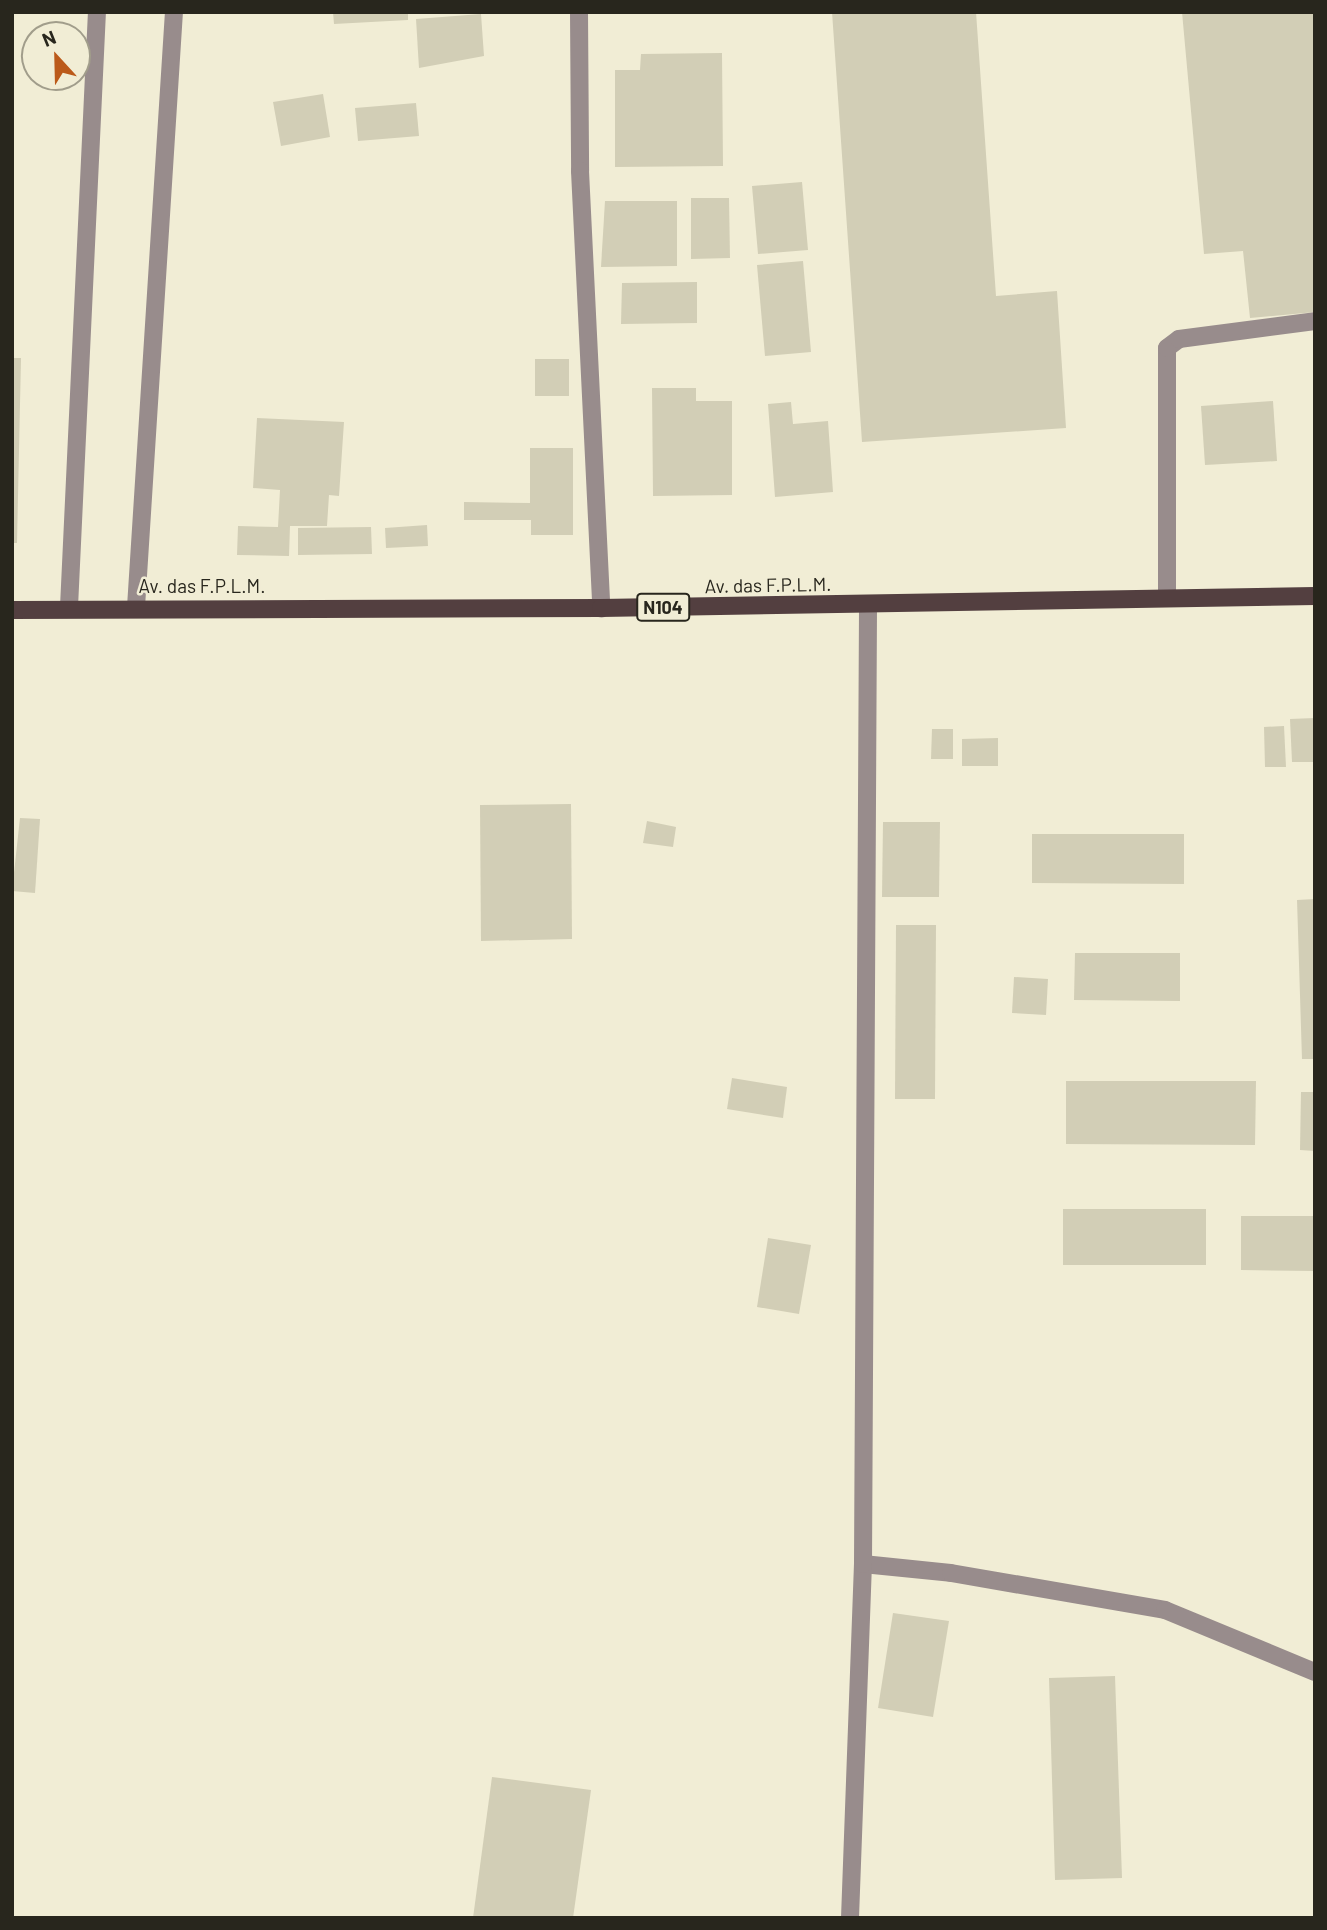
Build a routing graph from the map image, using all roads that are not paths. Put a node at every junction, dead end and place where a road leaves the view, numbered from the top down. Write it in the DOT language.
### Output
graph roads {
  1 [pos="97,12"];
  2 [pos="174,12"];
  3 [pos="579,12"];
  4 [pos="1315,321"];
  5 [pos="1315,596"];
  6 [pos="1167,598"];
  7 [pos="868,604"];
  8 [pos="69,607"];
  9 [pos="136,607"];
  10 [pos="601,608"];
  11 [pos="12,610"];
  12 [pos="863,1564"];
  13 [pos="1315,1672"];
  14 [pos="850,1918"];
  1 -- 8 [label="street"];
  2 -- 9 [label="street"];
  3 -- 10 [label="street"];
  4 -- 6 [label="street"];
  5 -- 6 [label="main road, Av. das F.P.L.M. / N104"];
  6 -- 7 [label="main road, Av. das F.P.L.M. / N104"];
  7 -- 10 [label="main road, Av. das F.P.L.M. / N104"];
  7 -- 12 [label="street"];
  8 -- 9 [label="main road, Av. das F.P.L.M. / N104"];
  8 -- 11 [label="main road, Av. das F.P.L.M. / N104"];
  9 -- 10 [label="main road, Av. das F.P.L.M. / N104"];
  12 -- 13 [label="street"];
  12 -- 14 [label="street"];
}
